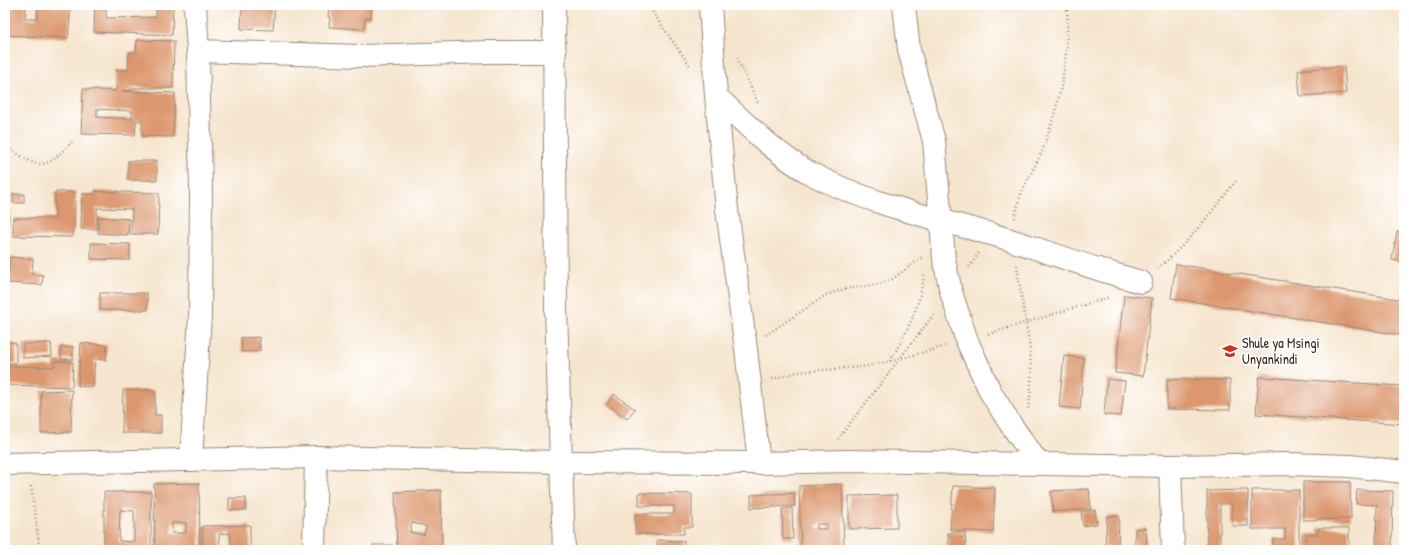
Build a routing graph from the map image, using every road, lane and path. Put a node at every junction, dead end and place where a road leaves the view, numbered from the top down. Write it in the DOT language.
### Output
graph roads {
  1 [pos="195,5"];
  2 [pos="554,5"];
  3 [pos="648,5"];
  4 [pos="710,5"];
  5 [pos="904,5"];
  6 [pos="1067,5"];
  7 [pos="198,51"];
  8 [pos="555,52"];
  9 [pos="735,55"];
  10 [pos="693,69"];
  11 [pos="716,96"];
  12 [pos="760,108"];
  13 [pos="72,142"];
  14 [pos="5,144"];
  15 [pos="941,222"];
  16 [pos="991,235"];
  17 [pos="1015,242"];
  18 [pos="925,260"];
  19 [pos="924,272"];
  20 [pos="1141,282"];
  21 [pos="951,292"];
  22 [pos="967,341"];
  23 [pos="746,349"];
  24 [pos="898,360"];
  25 [pos="890,362"];
  26 [pos="750,386"];
  27 [pos="1021,438"];
  28 [pos="316,457"];
  29 [pos="191,460"];
  30 [pos="562,462"];
  31 [pos="818,462"];
  32 [pos="759,463"];
  33 [pos="1038,463"];
  34 [pos="5,464"];
  35 [pos="28,464"];
  36 [pos="1170,466"];
  37 [pos="1404,472"];
  38 [pos="40,550"];
  39 [pos="314,550"];
  40 [pos="564,550"];
  41 [pos="1173,550"];
  1 -- 7 [label="street"];
  2 -- 8 [label="street"];
  3 -- 10 [label="path"];
  4 -- 11 [label="street"];
  5 -- 15 [label="street"];
  6 -- 17 [label="path"];
  7 -- 8 [label="street"];
  7 -- 29 [label="street"];
  8 -- 30 [label="street"];
  9 -- 12 [label="path"];
  11 -- 15 [label="street"];
  11 -- 23 [label="street"];
  13 -- 14 [label="path"];
  15 -- 16 [label="street"];
  15 -- 21 [label="street"];
  16 -- 17 [label="street"];
  16 -- 21 [label="path"];
  17 -- 20 [label="street"];
  17 -- 27 [label="path"];
  18 -- 23 [label="path"];
  19 -- 25 [label="path"];
  21 -- 22 [label="street"];
  21 -- 24 [label="path"];
  22 -- 24 [label="path"];
  22 -- 27 [label="street"];
  23 -- 26 [label="street"];
  24 -- 25 [label="path"];
  24 -- 31 [label="path"];
  25 -- 26 [label="path"];
  26 -- 32 [label="street"];
  27 -- 33 [label="street"];
  28 -- 29 [label="street"];
  28 -- 30 [label="street"];
  28 -- 39 [label="street"];
  29 -- 35 [label="street"];
  30 -- 32 [label="street"];
  30 -- 40 [label="street"];
  31 -- 32 [label="street"];
  31 -- 33 [label="street"];
  33 -- 36 [label="street"];
  34 -- 35 [label="street"];
  35 -- 38 [label="path"];
  36 -- 37 [label="street"];
  36 -- 41 [label="street"];
}
